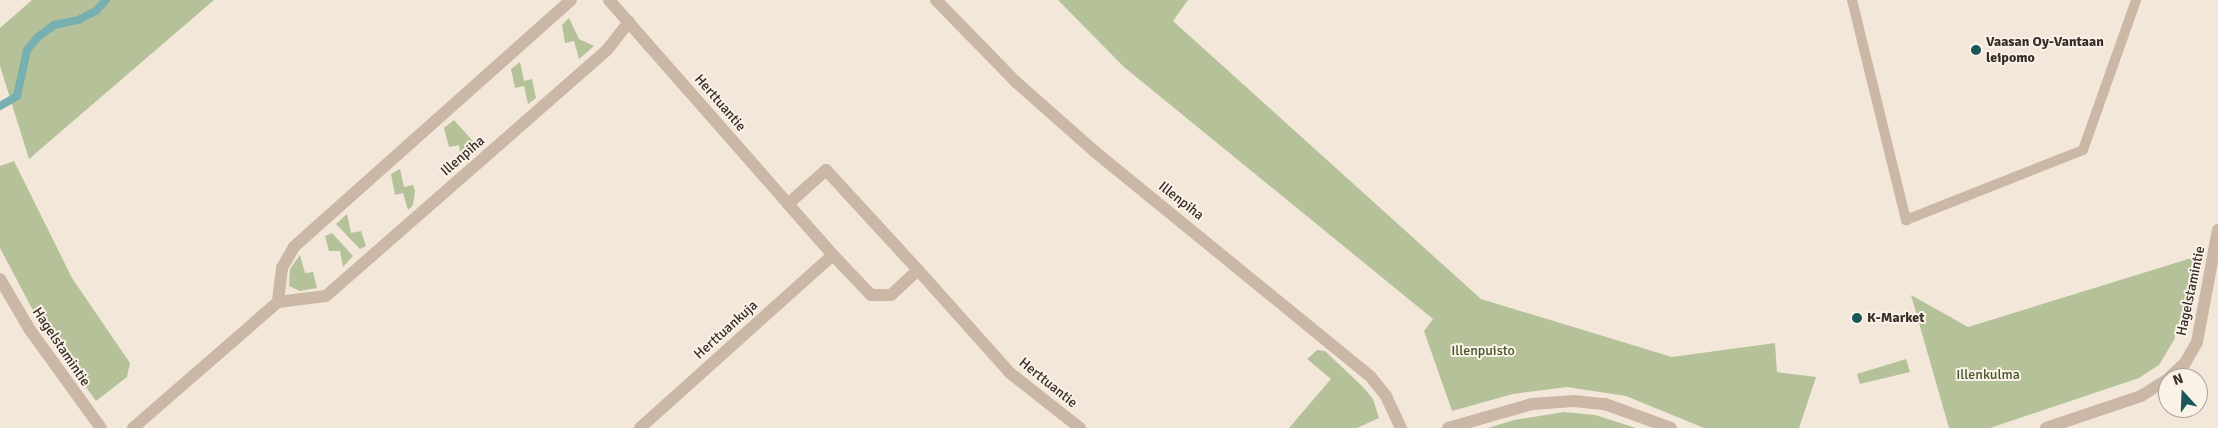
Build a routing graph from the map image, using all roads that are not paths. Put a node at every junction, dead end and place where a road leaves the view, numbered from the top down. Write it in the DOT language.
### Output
graph roads {
  1 [pos="571,0"];
  2 [pos="610,0"];
  3 [pos="936,0"];
  4 [pos="1852,0"];
  5 [pos="2136,0"];
  6 [pos="629,22"];
  7 [pos="788,204"];
  8 [pos="2218,230"];
  9 [pos="833,255"];
  10 [pos="918,270"];
  11 [pos="0,279"];
  12 [pos="278,302"];
  13 [pos="2180,368"];
  14 [pos="2158,385"];
  15 [pos="101,428"];
  16 [pos="133,428"];
  17 [pos="640,428"];
  18 [pos="1080,428"];
  19 [pos="1402,428"];
  20 [pos="1448,428"];
  21 [pos="1671,428"];
  22 [pos="2046,428"];
  1 -- 12 [label="street"];
  2 -- 6 [label="street"];
  3 -- 19 [label="street, Illenpiha"];
  4 -- 5 [label="lane"];
  6 -- 7 [label="street, Herttuantie"];
  6 -- 12 [label="street, Illenpiha"];
  7 -- 9 [label="street, Herttuantie"];
  7 -- 10 [label="street, Herttuantie"];
  8 -- 13 [label="street, Hagelstamintie"];
  9 -- 10 [label="street, Herttuantie"];
  9 -- 17 [label="street, Herttuankuja"];
  10 -- 18 [label="street, Herttuantie"];
  11 -- 15 [label="street, Hagelstamintie"];
  12 -- 16 [label="street"];
  14 -- 22 [label="street, Hagelstamintie"];
  20 -- 21 [label="street"];
}
